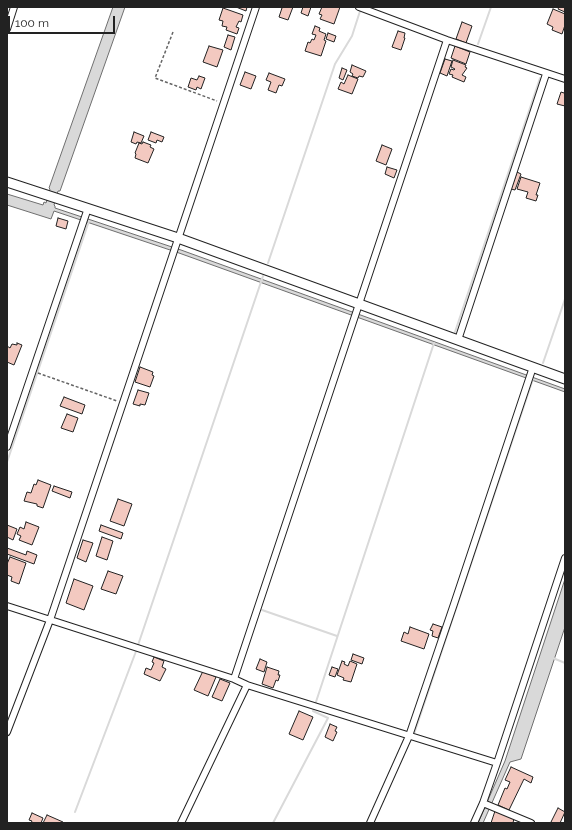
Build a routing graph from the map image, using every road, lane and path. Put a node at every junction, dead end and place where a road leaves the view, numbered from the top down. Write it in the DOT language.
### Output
graph roads {
  1 [pos="14,7"];
  2 [pos="256,7"];
  3 [pos="365,8"];
  4 [pos="7,29"];
  5 [pos="173,32"];
  6 [pos="447,40"];
  7 [pos="546,74"];
  8 [pos="565,79"];
  9 [pos="223,104"];
  10 [pos="7,182"];
  11 [pos="86,212"];
  12 [pos="176,242"];
  13 [pos="357,311"];
  14 [pos="458,340"];
  15 [pos="532,370"];
  16 [pos="41,374"];
  17 [pos="565,378"];
  18 [pos="122,403"];
  19 [pos="7,447"];
  20 [pos="565,558"];
  21 [pos="7,606"];
  22 [pos="50,620"];
  23 [pos="234,679"];
  24 [pos="247,685"];
  25 [pos="7,732"];
  26 [pos="409,736"];
  27 [pos="497,763"];
  28 [pos="486,804"];
  29 [pos="181,823"];
  30 [pos="370,823"];
  31 [pos="474,823"];
  32 [pos="530,823"];
  1 -- 4 [label="street"];
  2 -- 9 [label="street"];
  3 -- 6 [label="street"];
  5 -- 9 [label="path"];
  6 -- 7 [label="street"];
  6 -- 13 [label="street"];
  7 -- 8 [label="street"];
  7 -- 14 [label="street"];
  9 -- 12 [label="street"];
  10 -- 11 [label="street"];
  11 -- 12 [label="street"];
  11 -- 19 [label="street"];
  12 -- 13 [label="street"];
  12 -- 18 [label="street"];
  13 -- 14 [label="street"];
  13 -- 23 [label="street"];
  14 -- 15 [label="street"];
  15 -- 17 [label="street"];
  15 -- 26 [label="street"];
  16 -- 18 [label="path"];
  18 -- 22 [label="street"];
  20 -- 27 [label="street"];
  21 -- 22 [label="street"];
  22 -- 23 [label="street"];
  22 -- 25 [label="street"];
  23 -- 24 [label="street"];
  24 -- 26 [label="street"];
  24 -- 29 [label="street"];
  26 -- 27 [label="street"];
  26 -- 30 [label="street"];
  27 -- 28 [label="street"];
  28 -- 31 [label="street"];
  28 -- 32 [label="street"];
}
